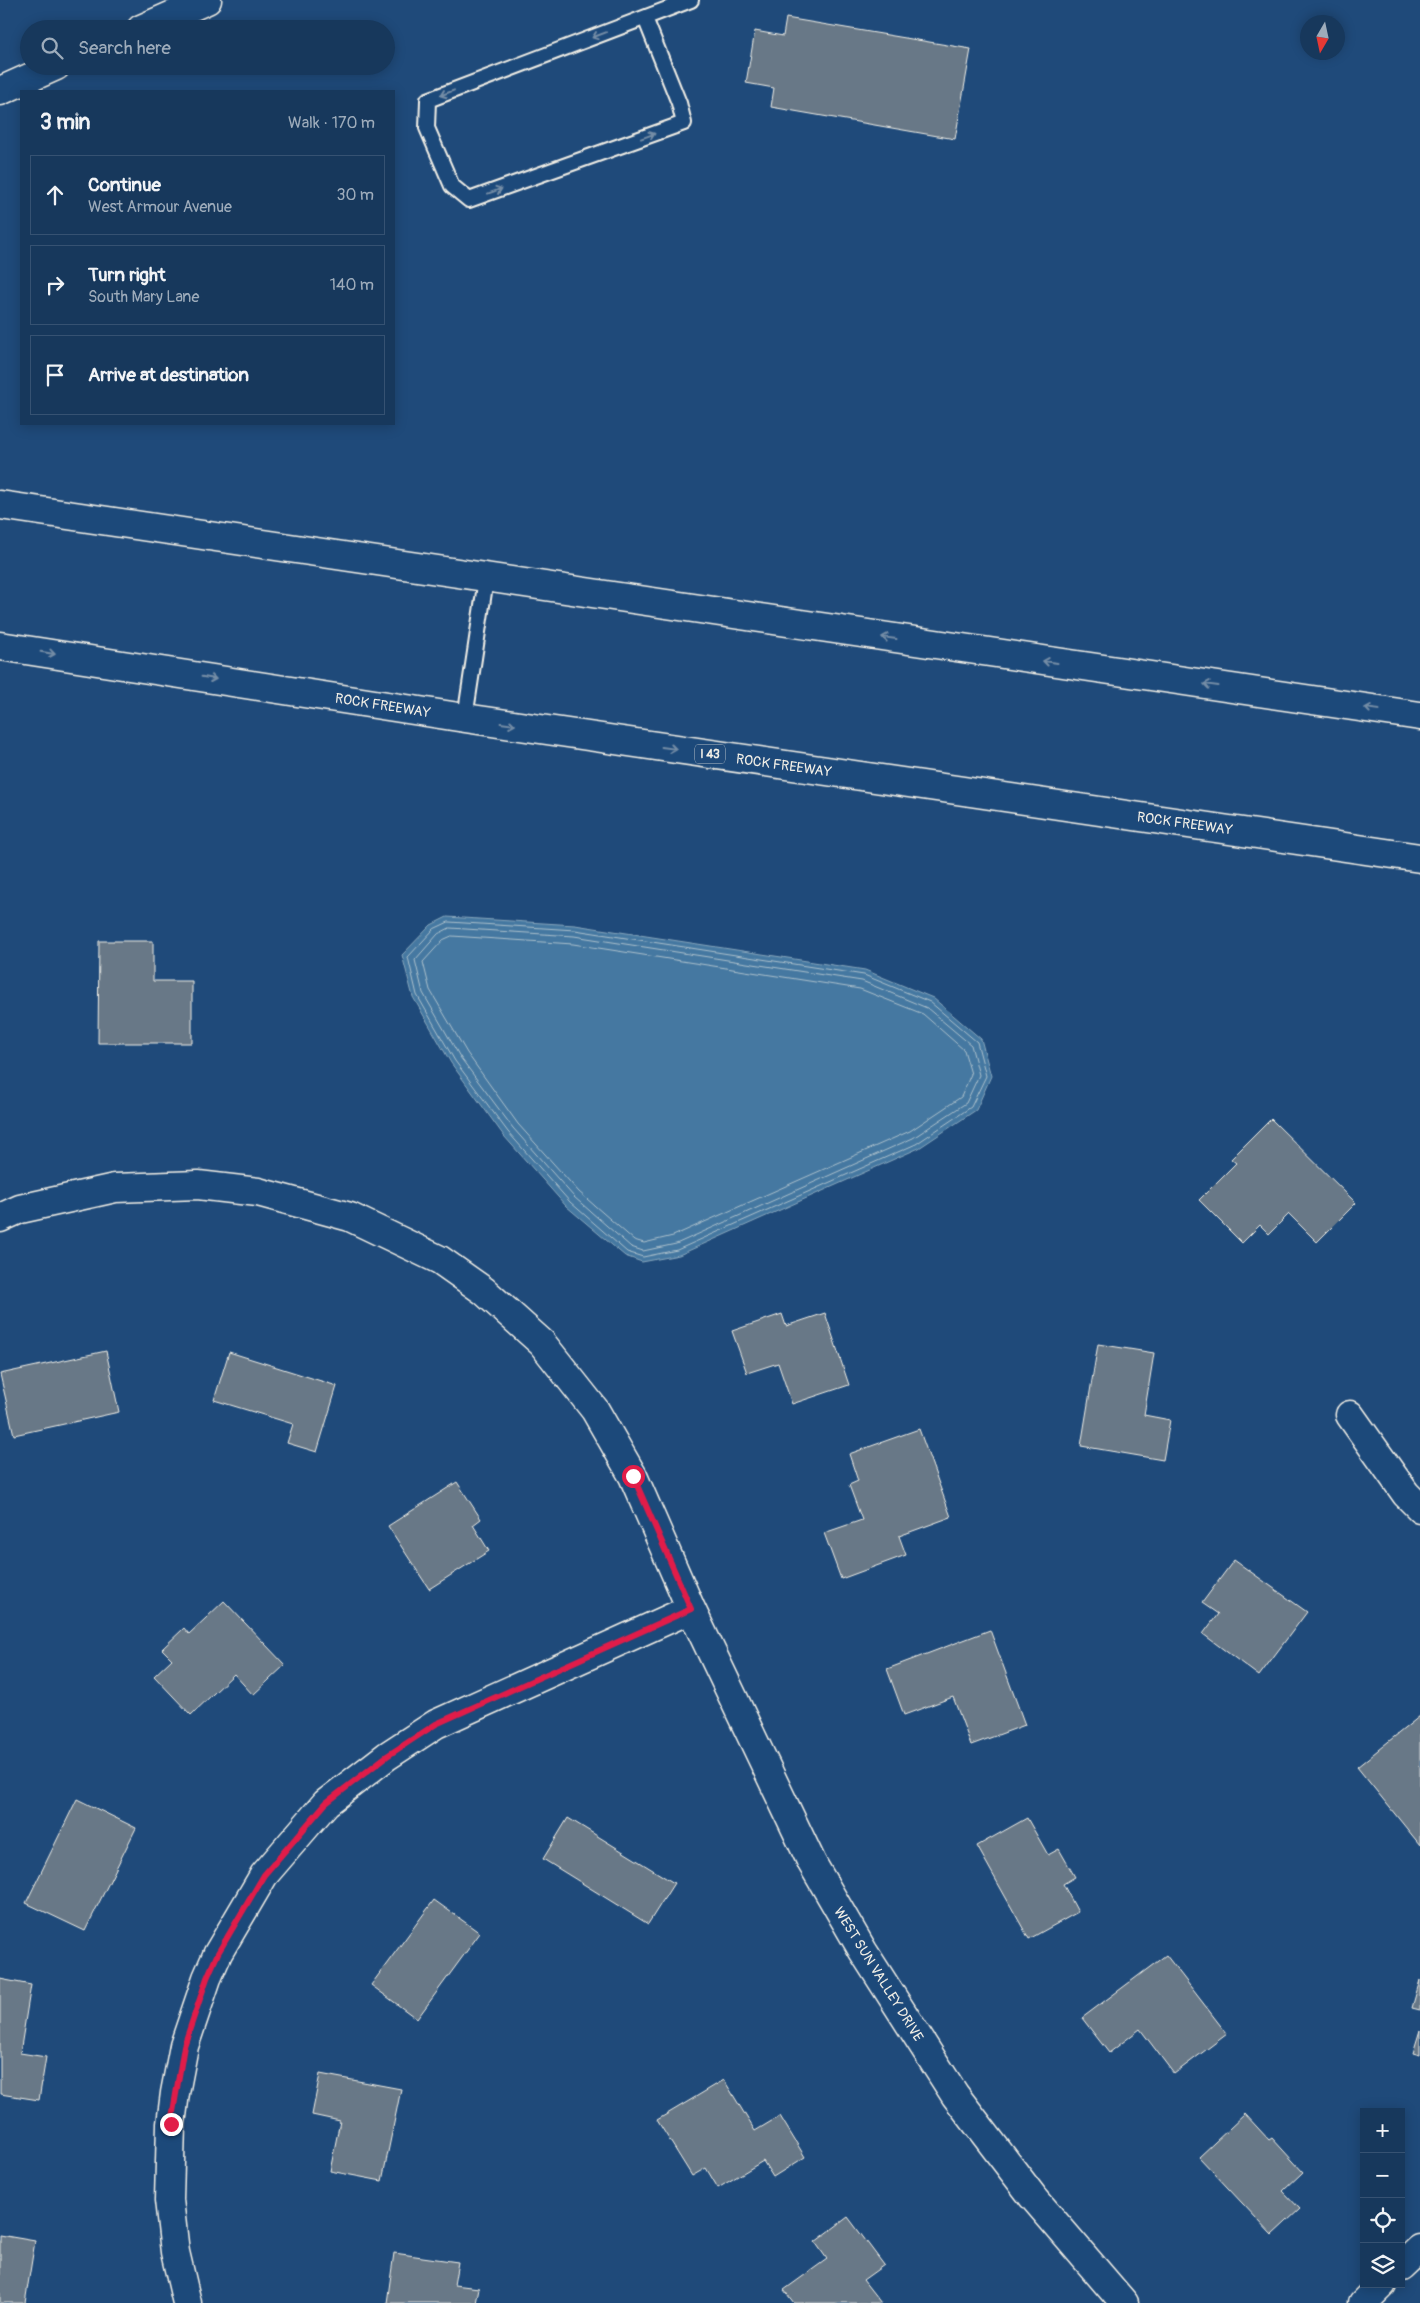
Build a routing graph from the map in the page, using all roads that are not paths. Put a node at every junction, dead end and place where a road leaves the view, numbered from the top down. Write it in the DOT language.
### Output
graph roads {
  1 [pos="207,0"];
  2 [pos="691,0"];
  3 [pos="645,18"];
  4 [pos="161,20"];
  5 [pos="36,75"];
  6 [pos="0,91"];
  7 [pos="0,505"];
  8 [pos="486,579"];
  9 [pos="0,646"];
  10 [pos="1420,716"];
  11 [pos="465,718"];
  12 [pos="1420,858"];
  13 [pos="0,1218"];
  14 [pos="1350,1415"];
  15 [pos="1420,1508"];
  16 [pos="691,1609"];
  17 [pos="1420,2249"];
  18 [pos="1405,2262"];
  19 [pos="1378,2288"];
  20 [pos="187,2303"];
  21 [pos="1124,2303"];
  22 [pos="1363,2303"];
  1 -- 4 [label="main road"];
  2 -- 3 [label="lane"];
  3 -- 3 [label="lane, one-way"];
  5 -- 6 [label="main road"];
  7 -- 8 [label="main road"];
  10 -- 8 [label="main road, one-way"];
  8 -- 11 [label="lane"];
  9 -- 11 [label="main road, ROCK FREEWAY / I 43, one-way"];
  11 -- 12 [label="main road, ROCK FREEWAY / I 43, one-way"];
  13 -- 16 [label="main road, WEST SUN VALLEY DRIVE"];
  14 -- 15 [label="main road"];
  16 -- 20 [label="main road"];
  16 -- 21 [label="main road, WEST SUN VALLEY DRIVE"];
  17 -- 18 [label="main road"];
  19 -- 22 [label="main road"];
}
